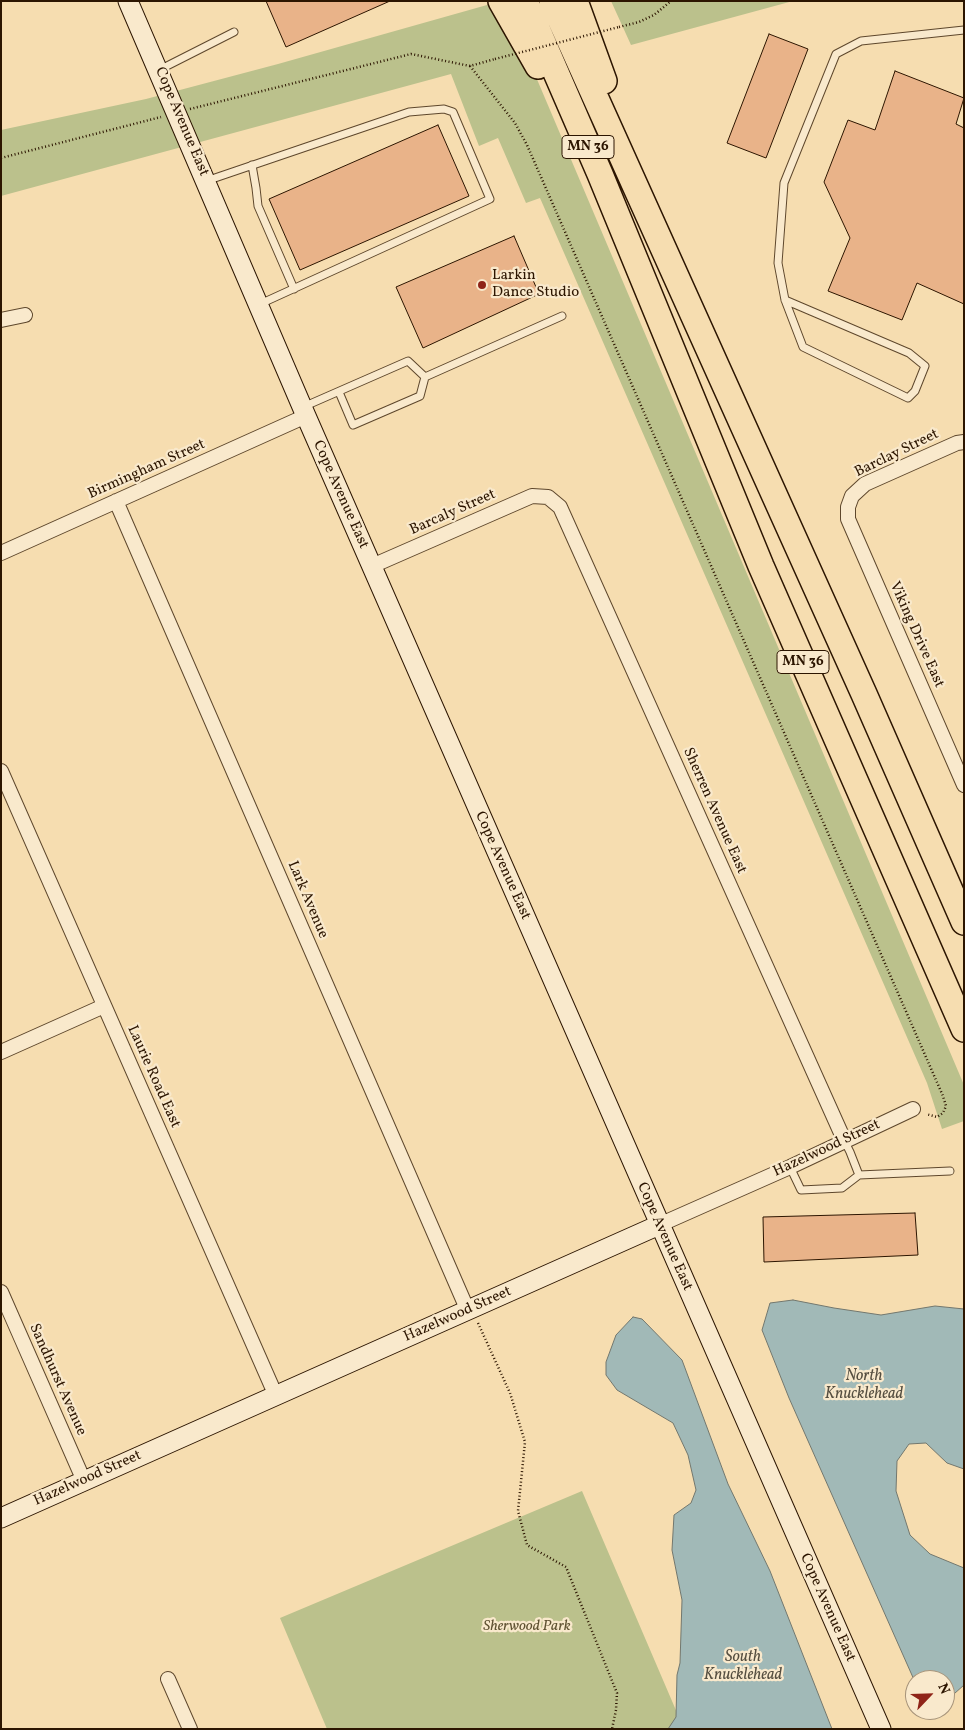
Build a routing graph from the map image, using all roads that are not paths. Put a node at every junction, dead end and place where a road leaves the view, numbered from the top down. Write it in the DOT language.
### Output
graph roads {
  1 [pos="128,1"];
  2 [pos="501,1"];
  3 [pos="525,1"];
  4 [pos="552,1"];
  5 [pos="575,1"];
  6 [pos="964,30"];
  7 [pos="234,32"];
  8 [pos="158,71"];
  9 [pos="252,165"];
  10 [pos="206,181"];
  11 [pos="643,202"];
  12 [pos="294,289"];
  13 [pos="648,293"];
  14 [pos="785,300"];
  15 [pos="259,305"];
  16 [pos="24,315"];
  17 [pos="562,316"];
  18 [pos="1,320"];
  19 [pos="425,377"];
  20 [pos="338,392"];
  21 [pos="304,412"];
  22 [pos="961,441"];
  23 [pos="852,496"];
  24 [pos="548,497"];
  25 [pos="116,501"];
  26 [pos="1,553"];
  27 [pos="372,566"];
  28 [pos="1,771"];
  29 [pos="964,785"];
  30 [pos="964,922"];
  31 [pos="104,1006"];
  32 [pos="964,1029"];
  33 [pos="1,1052"];
  34 [pos="913,1109"];
  35 [pos="845,1142"];
  36 [pos="790,1167"];
  37 [pos="950,1171"];
  38 [pos="859,1175"];
  39 [pos="659,1225"];
  40 [pos="1,1292"];
  41 [pos="472,1315"];
  42 [pos="276,1396"];
  43 [pos="84,1481"];
  44 [pos="1,1518"];
  45 [pos="168,1679"];
  46 [pos="190,1729"];
  47 [pos="881,1729"];
  1 -- 8 [label="street, Cope Avenue East"];
  2 -- 13 [label="highway"];
  3 -- 13 [label="highway, MN 36"];
  4 -- 11 [label="highway, MN 36"];
  5 -- 11 [label="highway"];
  6 -- 14 [label="lane"];
  7 -- 8 [label="lane"];
  8 -- 10 [label="street, Cope Avenue East"];
  9 -- 10 [label="lane"];
  9 -- 12 [label="lane"];
  9 -- 12 [label="lane"];
  10 -- 15 [label="street, Cope Avenue East"];
  11 -- 30 [label="highway, MN 36"];
  12 -- 15 [label="lane"];
  13 -- 32 [label="highway, MN 36"];
  14 -- 14 [label="lane"];
  15 -- 21 [label="street, Cope Avenue East"];
  16 -- 18 [label="street"];
  17 -- 19 [label="lane"];
  19 -- 20 [label="lane"];
  19 -- 20 [label="lane"];
  20 -- 21 [label="lane"];
  21 -- 25 [label="street, Birmingham Street"];
  21 -- 27 [label="street, Cope Avenue East"];
  22 -- 23 [label="street, Barclay Street"];
  23 -- 29 [label="street, Viking Drive East"];
  24 -- 27 [label="street, Barcaly Street"];
  24 -- 35 [label="street, Sherren Avenue East"];
  25 -- 26 [label="street, Birmingham Street"];
  25 -- 41 [label="street, Lark Avenue"];
  27 -- 39 [label="street, Cope Avenue East"];
  28 -- 31 [label="street, Laurie Road East"];
  31 -- 33 [label="street"];
  31 -- 42 [label="street, Laurie Road East"];
  34 -- 35 [label="street, Hazelwood Street"];
  35 -- 36 [label="street, Hazelwood Street"];
  35 -- 38 [label="lane"];
  36 -- 38 [label="lane"];
  36 -- 39 [label="street, Hazelwood Street"];
  37 -- 38 [label="lane"];
  39 -- 41 [label="street, Hazelwood Street"];
  39 -- 47 [label="street, Cope Avenue East"];
  40 -- 43 [label="street, Sandhurst Avenue"];
  41 -- 42 [label="street, Hazelwood Street"];
  42 -- 43 [label="street, Hazelwood Street"];
  43 -- 44 [label="street, Hazelwood Street"];
  45 -- 46 [label="street"];
}
